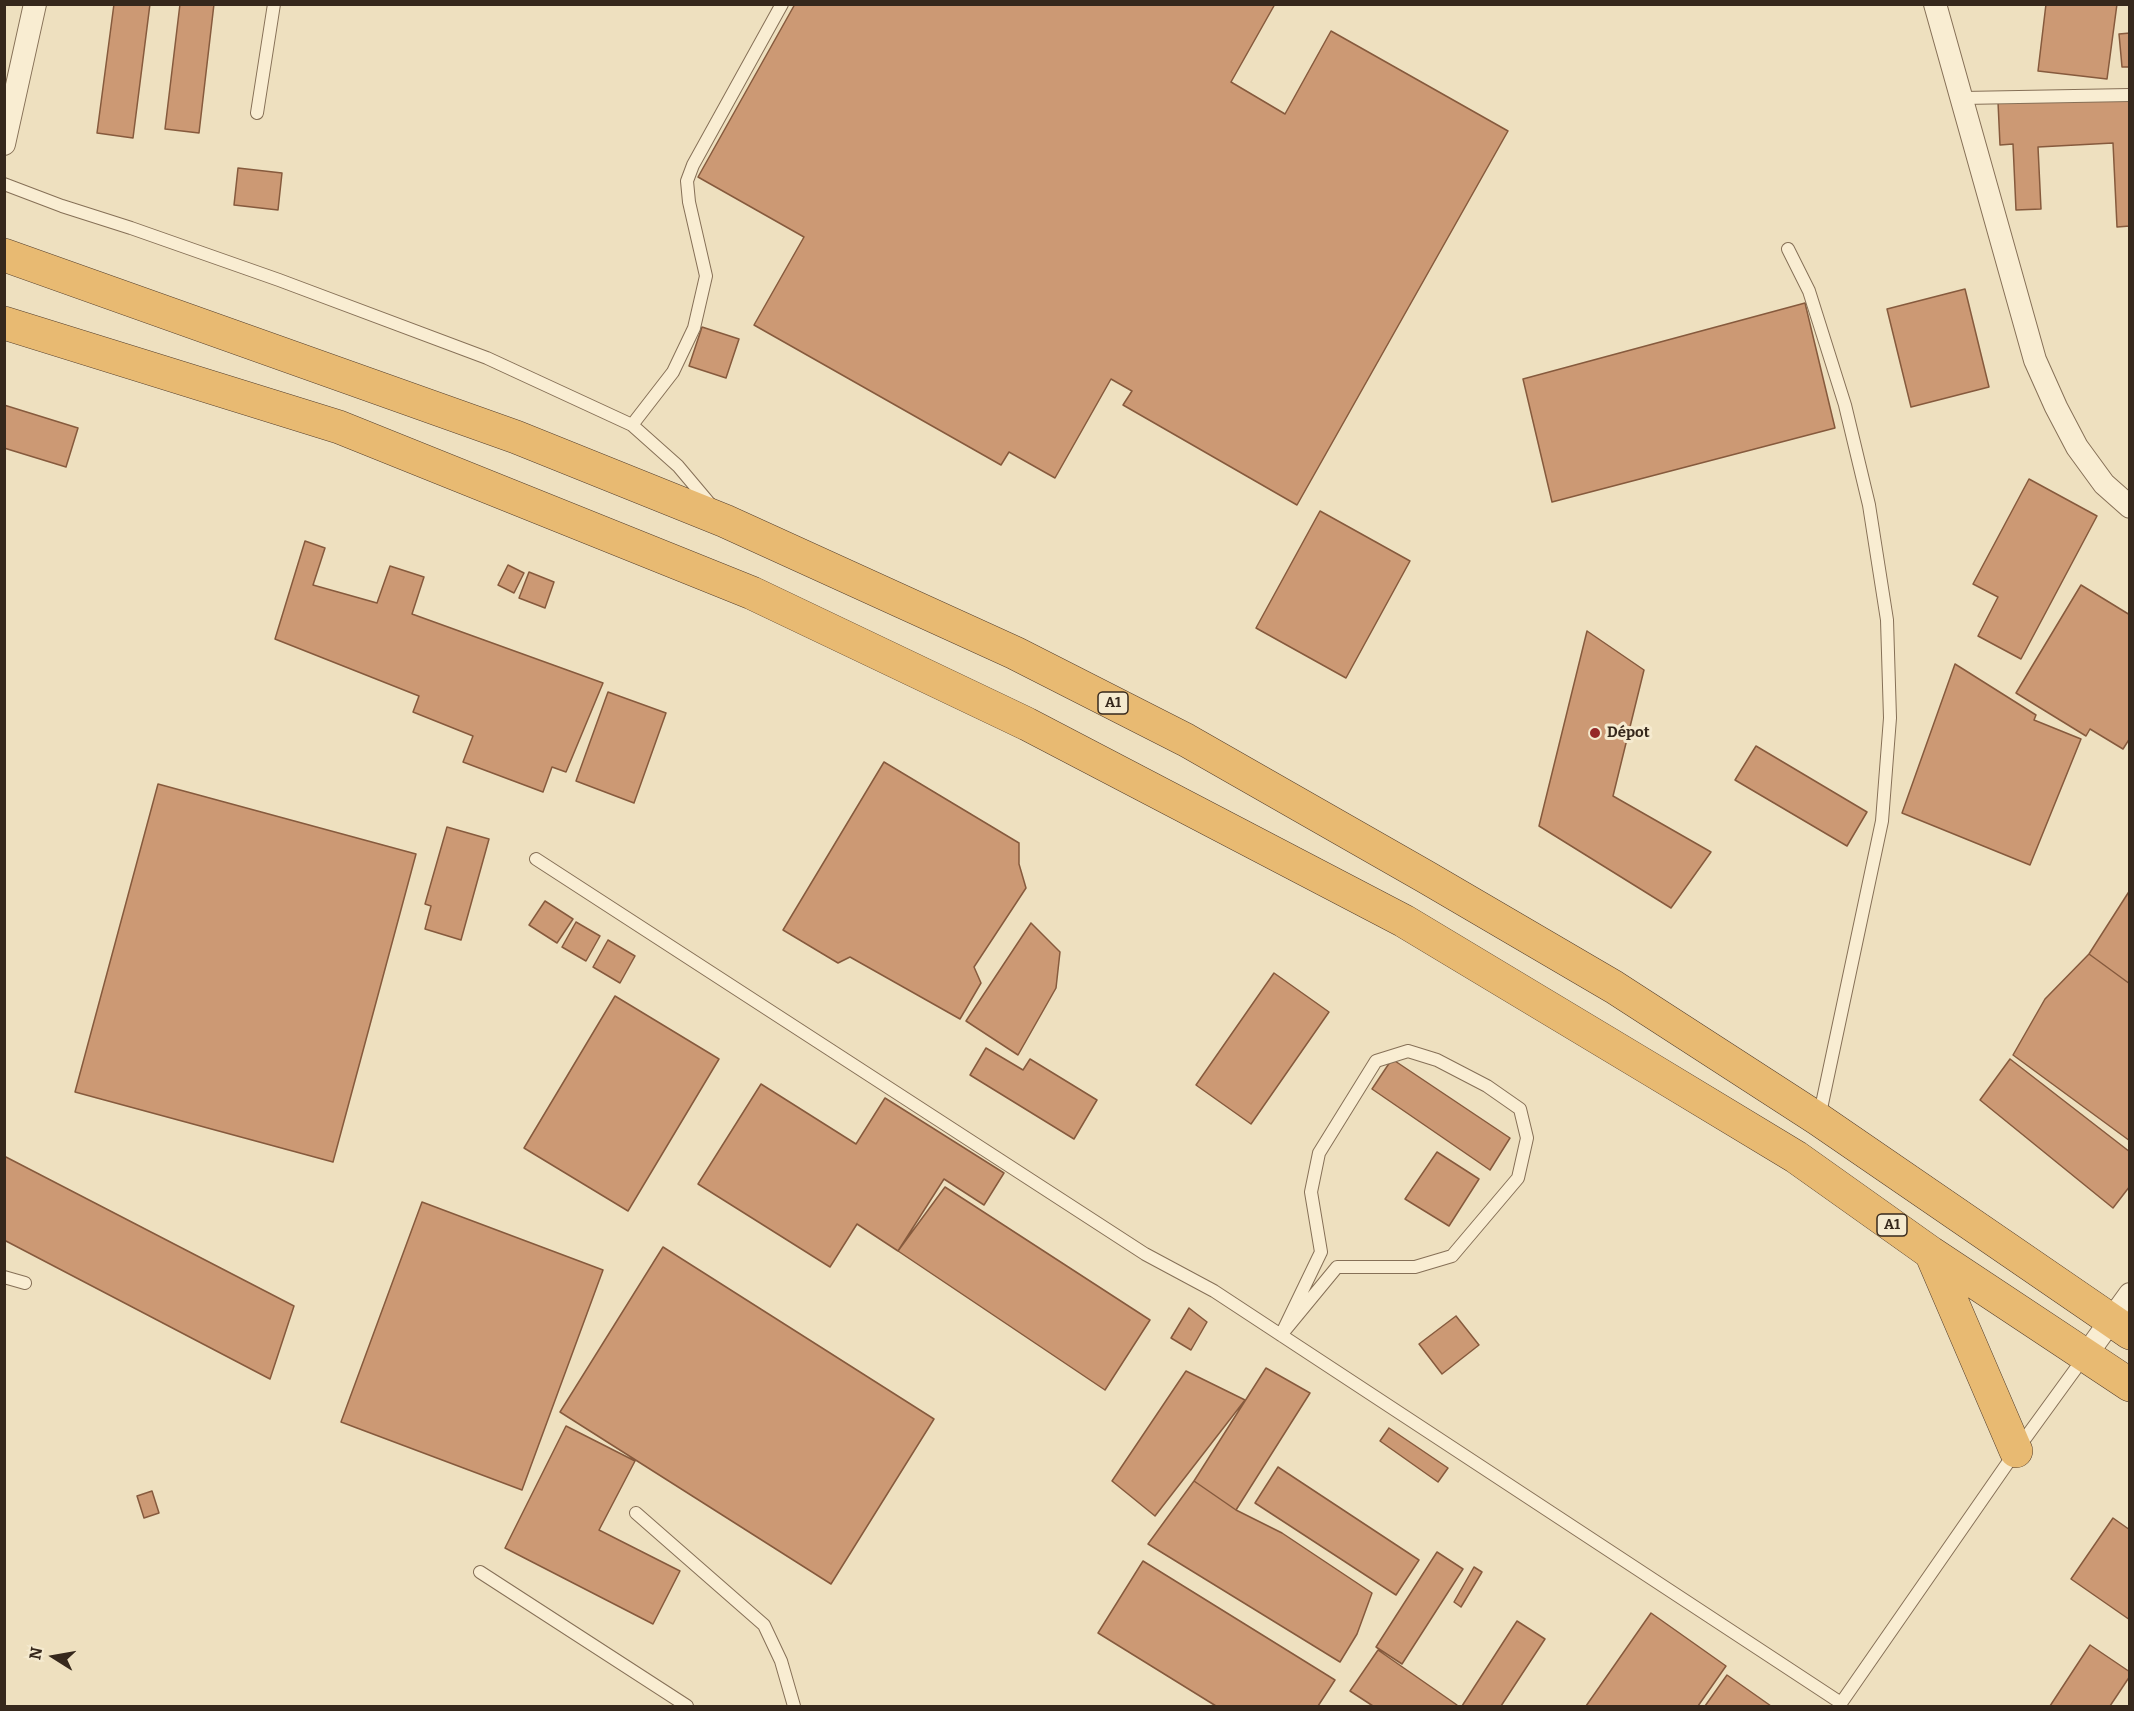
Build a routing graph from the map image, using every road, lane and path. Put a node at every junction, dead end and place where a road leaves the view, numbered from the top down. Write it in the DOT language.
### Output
graph roads {
  1 [pos="35,4"];
  2 [pos="274,4"];
  3 [pos="782,4"];
  4 [pos="1935,4"];
  5 [pos="2130,94"];
  6 [pos="1963,98"];
  7 [pos="257,113"];
  8 [pos="4,144"];
  9 [pos="4,184"];
  10 [pos="1788,249"];
  11 [pos="4,255"];
  12 [pos="4,323"];
  13 [pos="632,425"];
  14 [pos="2130,507"];
  15 [pos="725,521"];
  16 [pos="536,859"];
  17 [pos="1818,1119"];
  18 [pos="1931,1253"];
  19 [pos="4,1276"];
  20 [pos="24,1283"];
  21 [pos="2130,1294"];
  22 [pos="2120,1326"];
  23 [pos="1281,1335"];
  24 [pos="2086,1355"];
  25 [pos="2130,1385"];
  26 [pos="2016,1451"];
  27 [pos="636,1513"];
  28 [pos="480,1572"];
  29 [pos="1840,1705"];
  30 [pos="687,1707"];
  31 [pos="794,1707"];
  1 -- 8 [label="street"];
  2 -- 7 [label="lane"];
  3 -- 13 [label="lane"];
  4 -- 6 [label="street"];
  5 -- 6 [label="lane"];
  6 -- 14 [label="street"];
  9 -- 13 [label="lane"];
  10 -- 17 [label="lane"];
  11 -- 15 [label="highway, A1"];
  12 -- 18 [label="highway, A1"];
  13 -- 15 [label="lane"];
  15 -- 17 [label="highway, A1"];
  16 -- 23 [label="lane"];
  17 -- 22 [label="highway, A1"];
  18 -- 24 [label="highway, A1"];
  18 -- 26 [label="highway"];
  19 -- 20 [label="lane"];
  21 -- 22 [label="street"];
  22 -- 24 [label="street"];
  23 -- 23 [label="lane"];
  23 -- 29 [label="lane"];
  24 -- 25 [label="highway, A1"];
  24 -- 26 [label="lane"];
  26 -- 29 [label="lane"];
  27 -- 31 [label="lane"];
  28 -- 30 [label="lane"];
}
